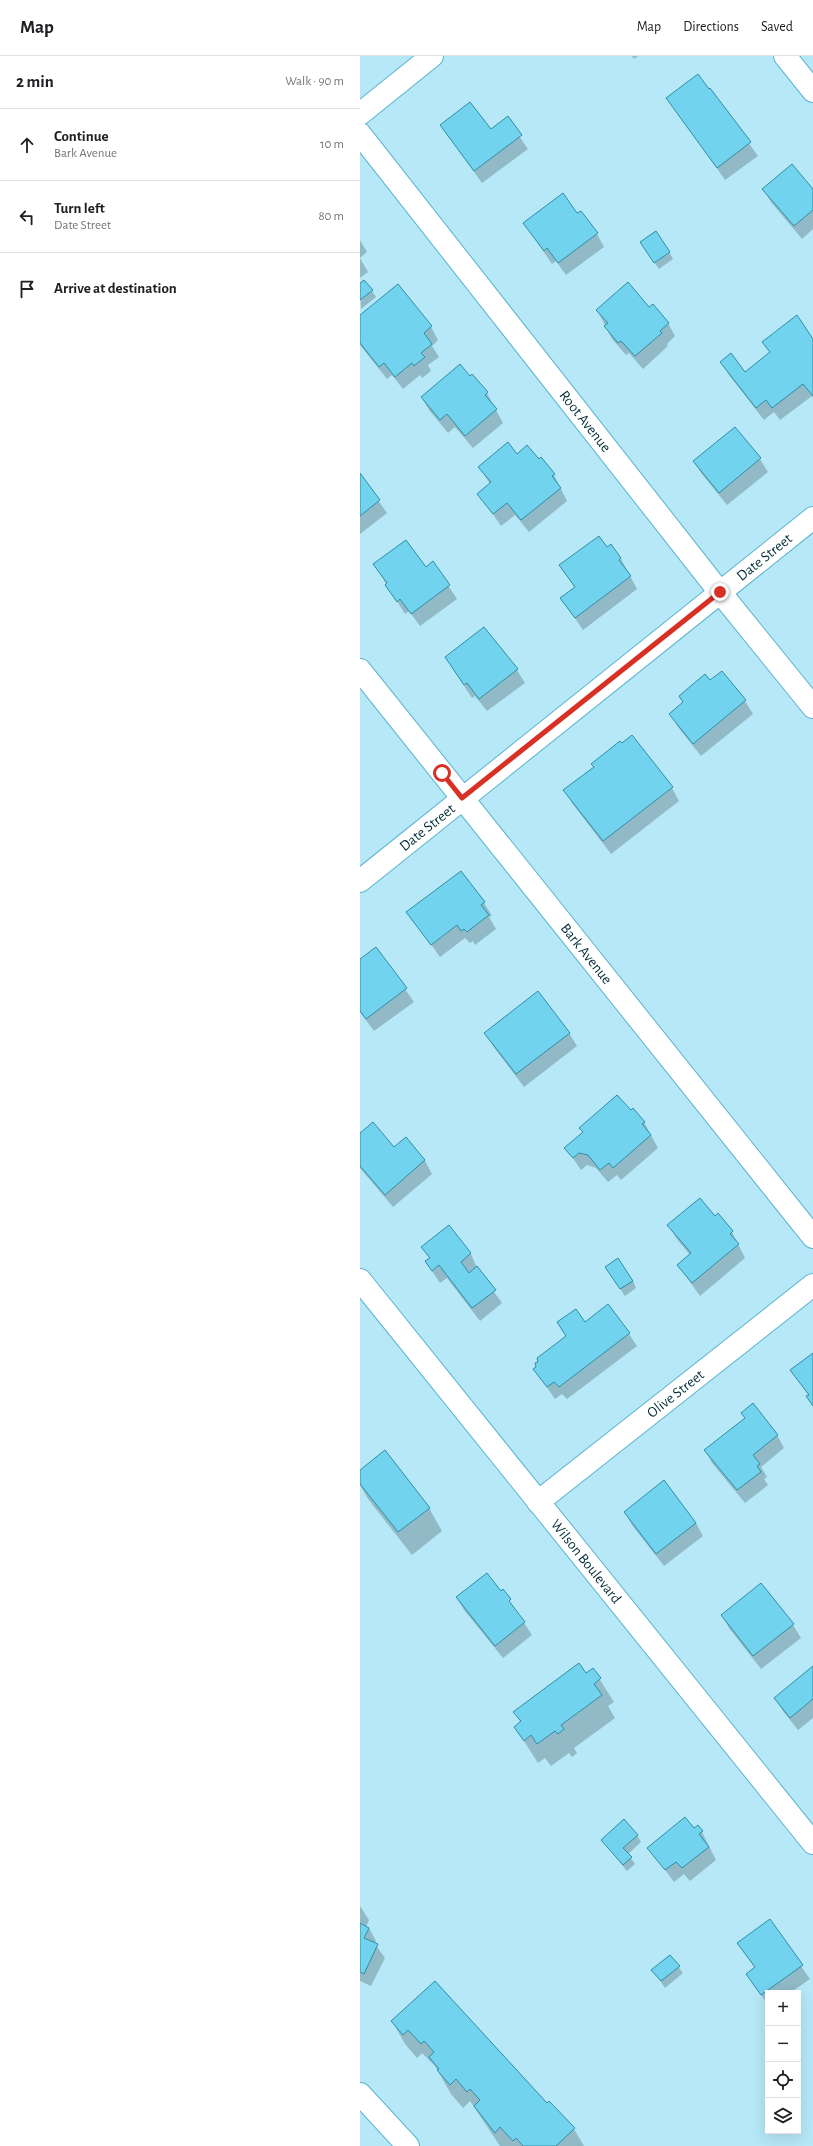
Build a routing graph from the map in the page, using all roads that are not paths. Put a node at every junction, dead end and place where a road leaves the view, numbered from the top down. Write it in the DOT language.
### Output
graph roads {
  1 [pos="432,56"];
  2 [pos="786,56"];
  3 [pos="813,91"];
  4 [pos="360,114"];
  5 [pos="360,134"];
  6 [pos="813,518"];
  7 [pos="720,592"];
  8 [pos="360,670"];
  9 [pos="813,707"];
  10 [pos="462,798"];
  11 [pos="360,881"];
  12 [pos="813,1237"];
  13 [pos="360,1280"];
  14 [pos="813,1284"];
  15 [pos="538,1502"];
  16 [pos="813,1843"];
  17 [pos="360,2094"];
  18 [pos="408,2146"];
  1 -- 4 [label="street"];
  2 -- 3 [label="street"];
  5 -- 7 [label="street, Root Avenue"];
  6 -- 7 [label="street, Date Street"];
  7 -- 9 [label="street, Root Avenue"];
  7 -- 10 [label="street, Date Street"];
  8 -- 10 [label="street, Bark Avenue"];
  10 -- 11 [label="street, Date Street"];
  10 -- 12 [label="street, Bark Avenue"];
  13 -- 15 [label="street, Wilson Boulevard"];
  14 -- 15 [label="street, Olive Street"];
  15 -- 16 [label="street, Wilson Boulevard"];
  17 -- 18 [label="street"];
}
